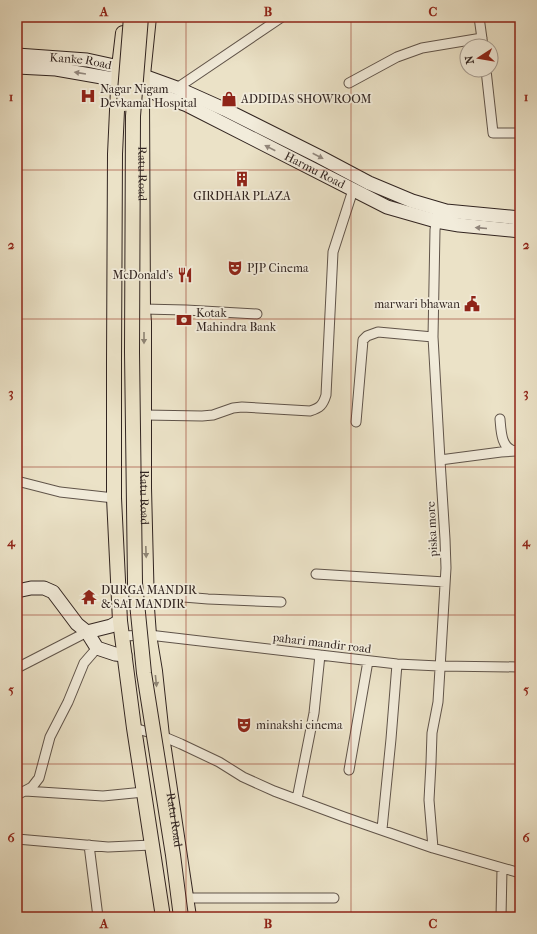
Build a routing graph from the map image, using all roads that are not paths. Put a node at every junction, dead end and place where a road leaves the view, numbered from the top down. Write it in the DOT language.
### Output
graph roads {
  1 [pos="124,17"];
  2 [pos="131,17"];
  3 [pos="141,17"];
  4 [pos="149,17"];
  5 [pos="282,17"];
  6 [pos="479,17"];
  7 [pos="482,38"];
  8 [pos="459,44"];
  9 [pos="17,54"];
  10 [pos="17,67"];
  11 [pos="119,73"];
  12 [pos="487,78"];
  13 [pos="142,81"];
  14 [pos="349,83"];
  15 [pos="177,88"];
  16 [pos="520,133"];
  17 [pos="353,190"];
  18 [pos="437,215"];
  19 [pos="520,218"];
  20 [pos="520,231"];
  21 [pos="143,309"];
  22 [pos="258,314"];
  23 [pos="433,337"];
  24 [pos="145,415"];
  25 [pos="500,419"];
  26 [pos="356,422"];
  27 [pos="518,451"];
  28 [pos="440,460"];
  29 [pos="17,481"];
  30 [pos="114,498"];
  31 [pos="316,574"];
  32 [pos="445,582"];
  33 [pos="17,591"];
  34 [pos="147,594"];
  35 [pos="119,597"];
  36 [pos="281,602"];
  37 [pos="120,621"];
  38 [pos="87,632"];
  39 [pos="149,635"];
  40 [pos="122,636"];
  41 [pos="97,648"];
  42 [pos="125,655"];
  43 [pos="320,655"];
  44 [pos="368,661"];
  45 [pos="397,664"];
  46 [pos="439,666"];
  47 [pos="520,667"];
  48 [pos="17,668"];
  49 [pos="134,728"];
  50 [pos="162,736"];
  51 [pos="349,770"];
  52 [pos="144,792"];
  53 [pos="20,793"];
  54 [pos="297,799"];
  55 [pos="382,829"];
  56 [pos="17,839"];
  57 [pos="89,845"];
  58 [pos="152,845"];
  59 [pos="433,848"];
  60 [pos="502,869"];
  61 [pos="520,873"];
  62 [pos="186,898"];
  63 [pos="334,898"];
  64 [pos="98,917"];
  65 [pos="163,917"];
  66 [pos="171,917"];
  67 [pos="181,917"];
  68 [pos="189,917"];
  69 [pos="501,917"];
  1 -- 11 [label="main road"];
  2 -- 66 [label="main road, bridge"];
  3 -- 67 [label="main road, bridge"];
  4 -- 13 [label="main road, Ratu Road"];
  5 -- 15 [label="street"];
  6 -- 7 [label="street"];
  8 -- 14 [label="street"];
  9 -- 11 [label="main road, Kanke Road"];
  11 -- 10 [label="main road, Kanke Road, one-way"];
  11 -- 13 [label="main road, Kanke Road"];
  11 -- 30 [label="main road"];
  12 -- 16 [label="street"];
  13 -- 15 [label="main road, Harmu Road"];
  17 -- 13 [label="main road, Harmu Road, one-way"];
  13 -- 21 [label="main road, Ratu Road"];
  15 -- 18 [label="main road, Harmu Road, one-way"];
  17 -- 18 [label="main road, Harmu Road"];
  17 -- 24 [label="street"];
  18 -- 19 [label="main road, Harmu Road"];
  20 -- 18 [label="main road, Harmu Road, one-way"];
  18 -- 23 [label="street, piska more"];
  21 -- 22 [label="street"];
  21 -- 24 [label="main road, Ratu Road, one-way"];
  23 -- 26 [label="street"];
  23 -- 28 [label="street, piska more"];
  24 -- 34 [label="main road, Ratu Road, one-way"];
  25 -- 27 [label="street"];
  27 -- 28 [label="street"];
  28 -- 32 [label="street, piska more"];
  29 -- 30 [label="street"];
  30 -- 35 [label="main road"];
  31 -- 32 [label="street"];
  32 -- 46 [label="street, piska more"];
  33 -- 38 [label="main road"];
  34 -- 35 [label="street"];
  34 -- 36 [label="street"];
  34 -- 39 [label="main road, Ratu Road"];
  35 -- 37 [label="main road"];
  37 -- 38 [label="main road"];
  37 -- 40 [label="main road"];
  38 -- 41 [label="main road"];
  38 -- 48 [label="street"];
  39 -- 40 [label="street, pahari mandir road"];
  39 -- 43 [label="street, pahari mandir road"];
  39 -- 50 [label="main road, Ratu Road, one-way"];
  40 -- 42 [label="main road"];
  41 -- 42 [label="main road"];
  41 -- 53 [label="street"];
  42 -- 49 [label="main road"];
  43 -- 44 [label="street, pahari mandir road"];
  43 -- 54 [label="street"];
  44 -- 45 [label="street, pahari mandir road"];
  44 -- 51 [label="street"];
  45 -- 46 [label="street, pahari mandir road"];
  45 -- 55 [label="street"];
  46 -- 47 [label="street, pahari mandir road"];
  46 -- 59 [label="street, piska more"];
  49 -- 50 [label="street"];
  49 -- 52 [label="main road"];
  50 -- 54 [label="street"];
  50 -- 62 [label="main road, Ratu Road"];
  52 -- 53 [label="street"];
  52 -- 58 [label="main road"];
  54 -- 55 [label="street"];
  55 -- 59 [label="street"];
  56 -- 57 [label="street"];
  57 -- 58 [label="street"];
  57 -- 64 [label="street"];
  58 -- 65 [label="main road"];
  59 -- 60 [label="street"];
  60 -- 61 [label="street"];
  60 -- 69 [label="street"];
  62 -- 63 [label="street"];
  62 -- 68 [label="main road, Ratu Road"];
}
